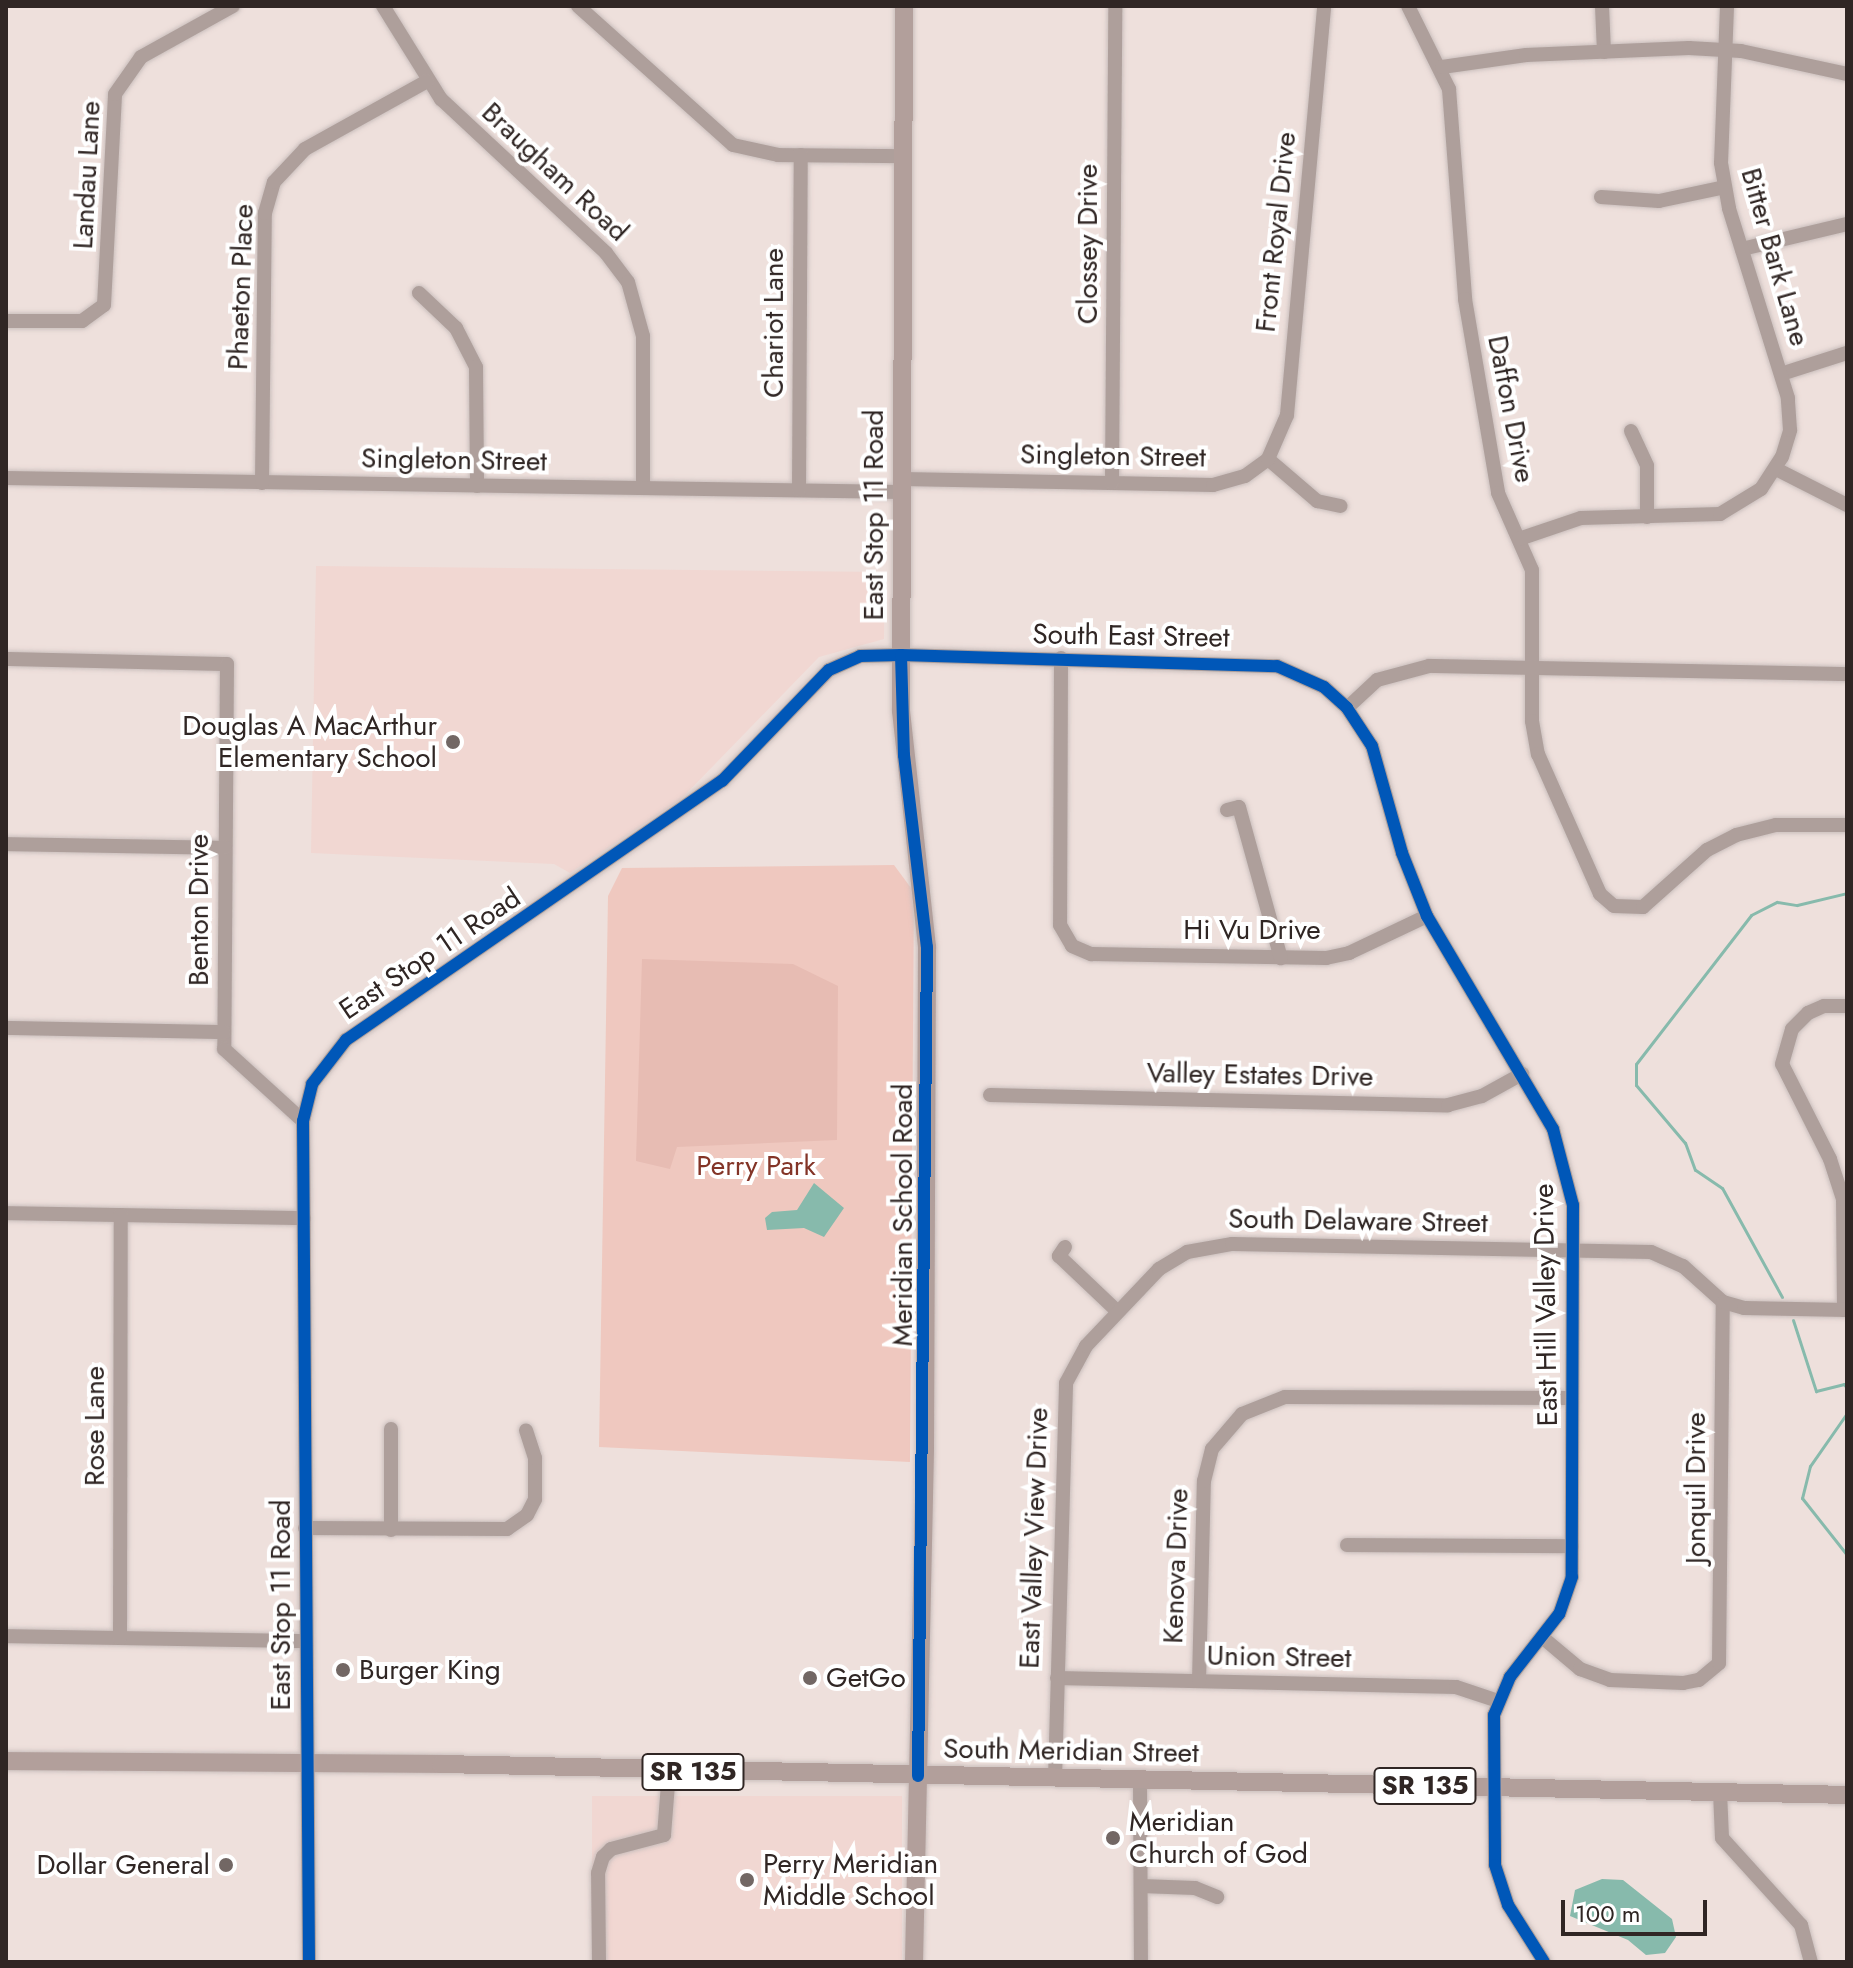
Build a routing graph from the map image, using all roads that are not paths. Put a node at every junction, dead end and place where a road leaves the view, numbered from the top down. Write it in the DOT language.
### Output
graph roads {
  1 [pos="233,6"];
  2 [pos="383,6"];
  3 [pos="578,6"];
  4 [pos="904,6"];
  5 [pos="1115,6"];
  6 [pos="1324,6"];
  7 [pos="1408,6"];
  8 [pos="1602,6"];
  9 [pos="1727,6"];
  10 [pos="1724,49"];
  11 [pos="1604,52"];
  12 [pos="1442,67"];
  13 [pos="1847,74"];
  14 [pos="427,81"];
  15 [pos="801,155"];
  16 [pos="904,156"];
  17 [pos="1725,187"];
  18 [pos="1601,197"];
  19 [pos="1847,224"];
  20 [pos="1742,249"];
  21 [pos="419,293"];
  22 [pos="6,321"];
  23 [pos="1847,353"];
  24 [pos="1781,374"];
  25 [pos="1631,431"];
  26 [pos="1268,459"];
  27 [pos="1776,469"];
  28 [pos="6,478"];
  29 [pos="262,483"];
  30 [pos="1112,483"];
  31 [pos="902,485"];
  32 [pos="477,486"];
  33 [pos="643,488"];
  34 [pos="799,490"];
  35 [pos="1847,505"];
  36 [pos="1340,506"];
  37 [pos="1647,517"];
  38 [pos="1519,539"];
  39 [pos="901,655"];
  40 [pos="1061,658"];
  41 [pos="6,659"];
  42 [pos="1533,668"];
  43 [pos="1847,674"];
  44 [pos="1347,708"];
  45 [pos="1227,810"];
  46 [pos="1847,825"];
  47 [pos="6,844"];
  48 [pos="225,848"];
  49 [pos="1427,916"];
  50 [pos="1281,958"];
  51 [pos="1847,1006"];
  52 [pos="6,1028"];
  53 [pos="224,1032"];
  54 [pos="1522,1074"];
  55 [pos="990,1095"];
  56 [pos="303,1121"];
  57 [pos="6,1213"];
  58 [pos="121,1215"];
  59 [pos="304,1218"];
  60 [pos="1065,1247"];
  61 [pos="1572,1250"];
  62 [pos="1187,1252"];
  63 [pos="1723,1302"];
  64 [pos="1845,1310"];
  65 [pos="1118,1312"];
  66 [pos="1572,1398"];
  67 [pos="391,1429"];
  68 [pos="526,1430"];
  69 [pos="305,1528"];
  70 [pos="391,1530"];
  71 [pos="1347,1545"];
  72 [pos="1572,1546"];
  73 [pos="6,1636"];
  74 [pos="1542,1637"];
  75 [pos="120,1638"];
  76 [pos="305,1641"];
  77 [pos="1057,1678"];
  78 [pos="1199,1681"];
  79 [pos="1498,1701"];
  80 [pos="6,1761"];
  81 [pos="306,1766"];
  82 [pos="669,1772"];
  83 [pos="918,1776"];
  84 [pos="1055,1779"];
  85 [pos="1140,1781"];
  86 [pos="1492,1788"];
  87 [pos="1720,1792"];
  88 [pos="1847,1795"];
  89 [pos="1141,1886"];
  90 [pos="1217,1897"];
  91 [pos="309,1962"];
  92 [pos="599,1962"];
  93 [pos="914,1962"];
  94 [pos="1141,1962"];
  95 [pos="1544,1962"];
  96 [pos="1811,1962"];
  1 -- 22 [label="street, Landau Lane"];
  2 -- 14 [label="street, Braugham Road"];
  3 -- 15 [label="street"];
  4 -- 16 [label="main road, East Stop 11 Road"];
  5 -- 30 [label="street, Clossey Drive"];
  6 -- 26 [label="street, Front Royal Drive"];
  7 -- 12 [label="street, Daffon Drive"];
  8 -- 11 [label="street"];
  9 -- 10 [label="street, Bitter Bark Lane"];
  10 -- 11 [label="street"];
  10 -- 13 [label="street"];
  10 -- 17 [label="street, Bitter Bark Lane"];
  11 -- 12 [label="street"];
  12 -- 38 [label="street, Daffon Drive"];
  14 -- 29 [label="street, Phaeton Place"];
  14 -- 33 [label="street, Braugham Road"];
  15 -- 16 [label="street"];
  15 -- 34 [label="street, Chariot Lane"];
  16 -- 31 [label="main road, East Stop 11 Road"];
  17 -- 18 [label="street"];
  17 -- 20 [label="street, Bitter Bark Lane"];
  19 -- 20 [label="street"];
  20 -- 24 [label="street, Bitter Bark Lane"];
  21 -- 32 [label="street"];
  23 -- 24 [label="street"];
  24 -- 27 [label="street, Bitter Bark Lane"];
  25 -- 37 [label="street"];
  26 -- 30 [label="street, Singleton Street"];
  26 -- 36 [label="street"];
  27 -- 35 [label="street"];
  27 -- 37 [label="street"];
  28 -- 29 [label="street, Singleton Street"];
  29 -- 32 [label="street, Singleton Street"];
  30 -- 31 [label="street, Singleton Street"];
  31 -- 34 [label="street, Singleton Street"];
  31 -- 39 [label="main road, East Stop 11 Road"];
  32 -- 33 [label="street, Singleton Street"];
  33 -- 34 [label="street, Singleton Street"];
  37 -- 38 [label="street"];
  38 -- 42 [label="street, Daffon Drive"];
  39 -- 40 [label="street, South East Street"];
  39 -- 56 [label="street, East Stop 11 Road"];
  39 -- 83 [label="main road, Meridian School Road"];
  40 -- 44 [label="street, South East Street"];
  40 -- 50 [label="street, Hi Vu Drive"];
  41 -- 48 [label="street, Benton Drive"];
  42 -- 43 [label="street"];
  42 -- 44 [label="street"];
  42 -- 46 [label="street, Daffon Drive"];
  44 -- 49 [label="street, East Hill Valley Drive"];
  45 -- 50 [label="street"];
  47 -- 48 [label="street"];
  48 -- 53 [label="street, Benton Drive"];
  49 -- 50 [label="street, Hi Vu Drive"];
  49 -- 54 [label="street, East Hill Valley Drive"];
  51 -- 64 [label="street"];
  52 -- 53 [label="street"];
  53 -- 56 [label="street, Benton Drive"];
  54 -- 55 [label="street, Valley Estates Drive"];
  54 -- 61 [label="street, East Hill Valley Drive"];
  56 -- 59 [label="street, East Stop 11 Road"];
  57 -- 58 [label="street"];
  58 -- 59 [label="street"];
  58 -- 75 [label="street, Rose Lane"];
  59 -- 69 [label="street, East Stop 11 Road"];
  60 -- 65 [label="street"];
  61 -- 62 [label="street, South Delaware Street"];
  61 -- 63 [label="street, South Delaware Street"];
  61 -- 66 [label="street, East Hill Valley Drive"];
  62 -- 65 [label="street, East Valley View Drive"];
  63 -- 64 [label="street, South Delaware Street"];
  63 -- 74 [label="street, Jonquil Drive"];
  65 -- 77 [label="street, East Valley View Drive"];
  66 -- 72 [label="street, East Hill Valley Drive"];
  66 -- 78 [label="street, Kenova Drive"];
  67 -- 70 [label="street"];
  68 -- 70 [label="street"];
  69 -- 70 [label="street"];
  69 -- 76 [label="street, East Stop 11 Road"];
  71 -- 72 [label="street"];
  72 -- 74 [label="street, East Hill Valley Drive"];
  73 -- 75 [label="street"];
  74 -- 79 [label="street, East Hill Valley Drive"];
  75 -- 76 [label="street"];
  76 -- 81 [label="street, East Stop 11 Road"];
  77 -- 78 [label="street, Union Street"];
  77 -- 84 [label="street, East Valley View Drive"];
  78 -- 79 [label="street, Union Street"];
  79 -- 86 [label="street"];
  80 -- 81 [label="main road, South Meridian Street / SR 135"];
  81 -- 82 [label="main road, South Meridian Street / SR 135"];
  81 -- 91 [label="street, East Stop 11 Road"];
  82 -- 83 [label="main road, South Meridian Street / SR 135"];
  82 -- 92 [label="street"];
  83 -- 84 [label="main road, South Meridian Street / SR 135"];
  83 -- 93 [label="main road, Meridian School Road"];
  84 -- 85 [label="main road, South Meridian Street / SR 135"];
  85 -- 86 [label="main road, South Meridian Street / SR 135"];
  85 -- 89 [label="street"];
  86 -- 87 [label="main road, South Meridian Street / SR 135"];
  86 -- 95 [label="street"];
  87 -- 88 [label="main road, South Meridian Street / SR 135"];
  87 -- 96 [label="street"];
  89 -- 90 [label="street"];
  89 -- 94 [label="street"];
}
